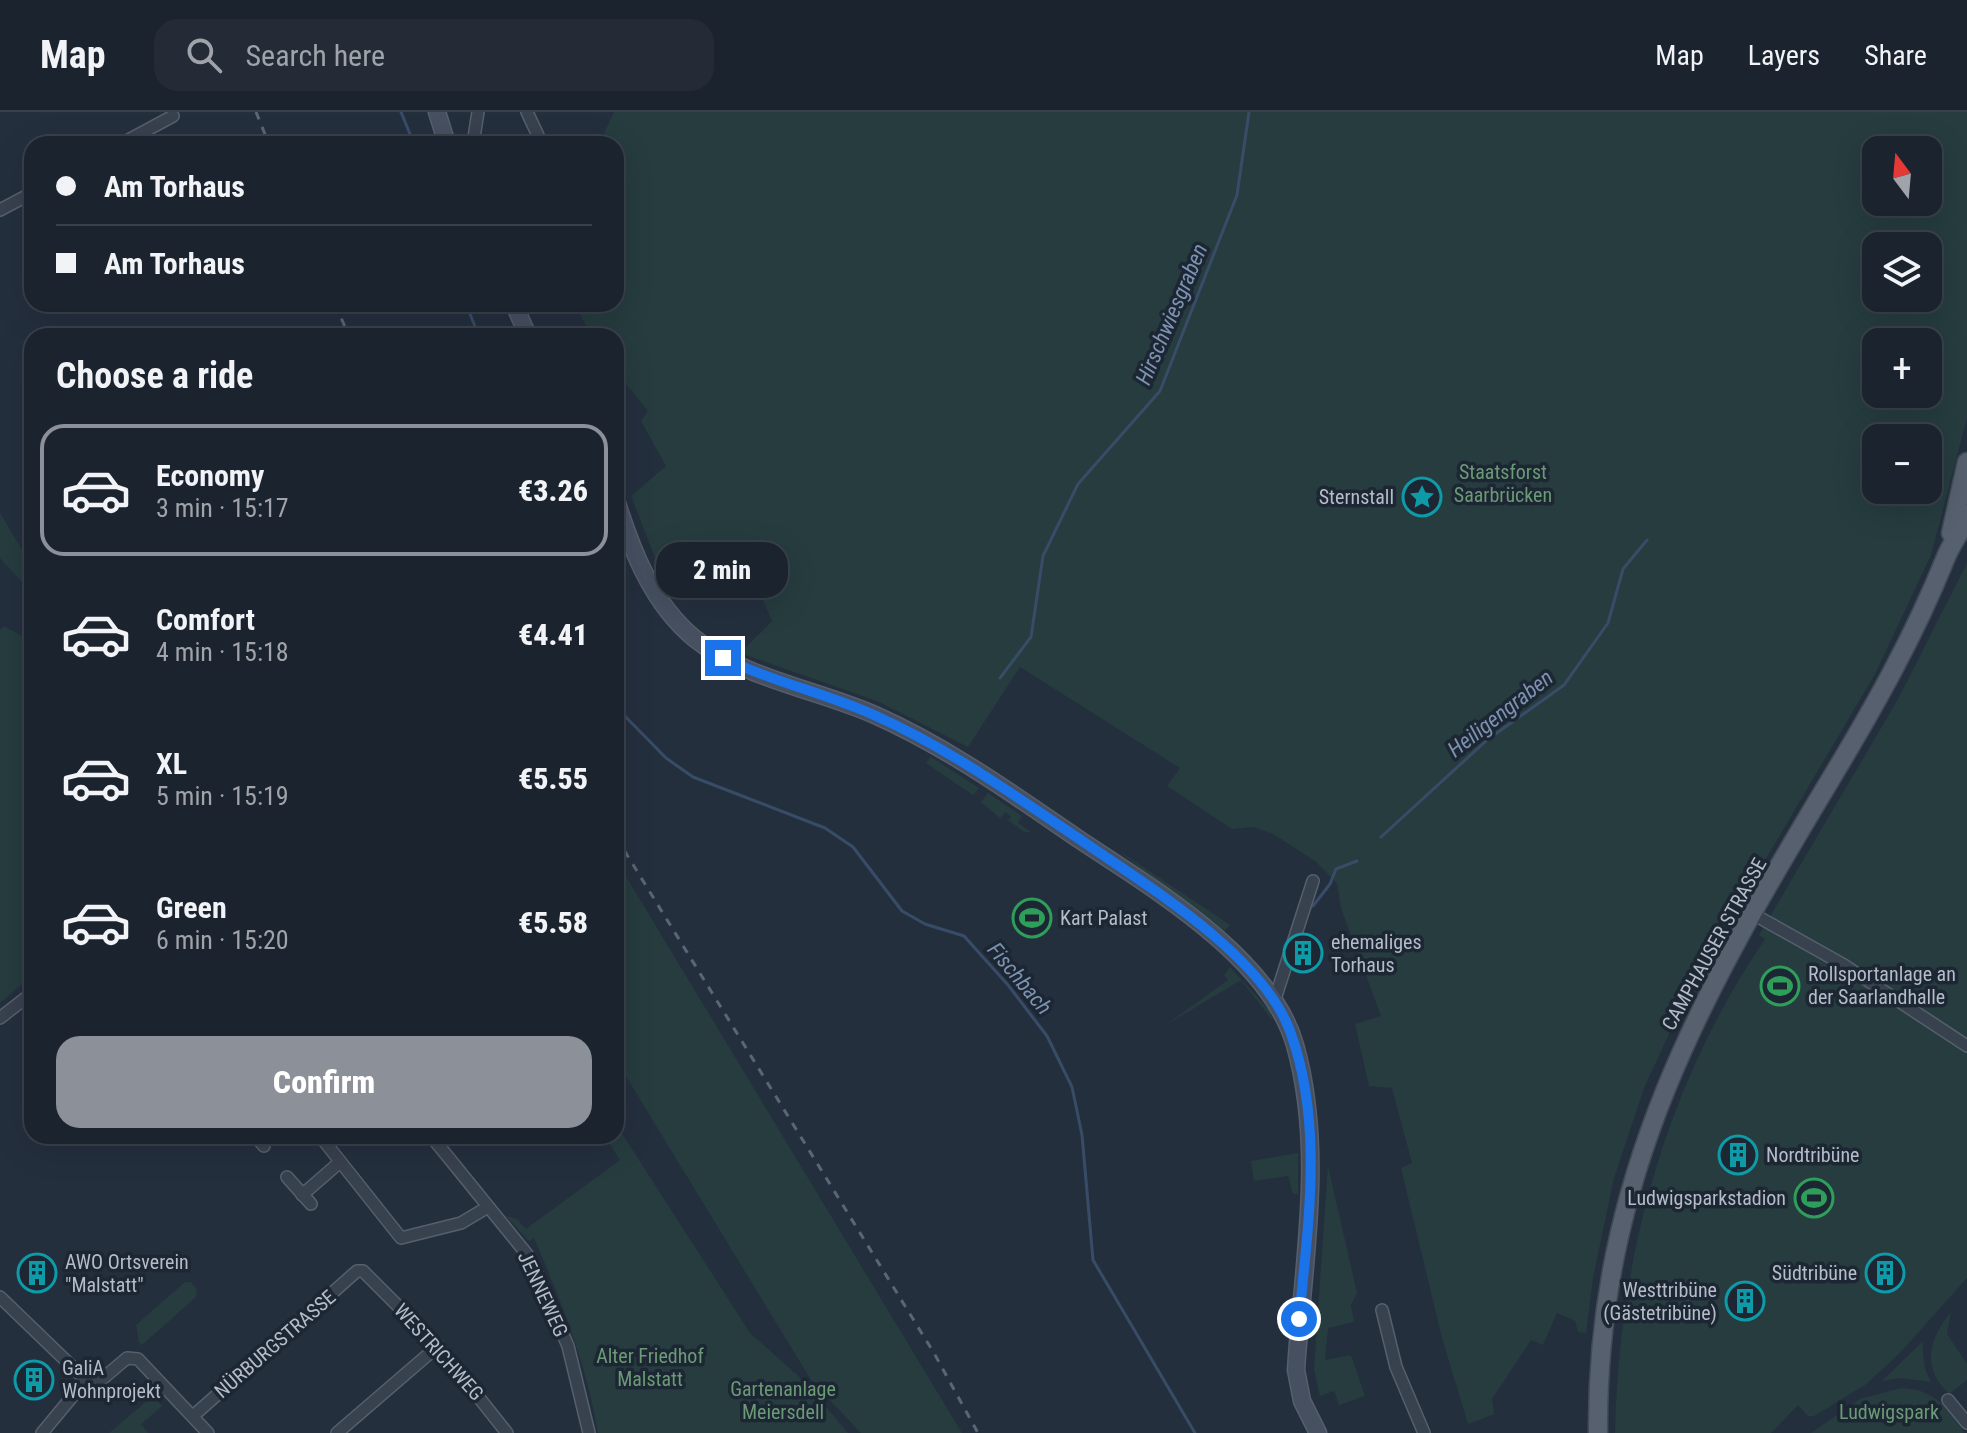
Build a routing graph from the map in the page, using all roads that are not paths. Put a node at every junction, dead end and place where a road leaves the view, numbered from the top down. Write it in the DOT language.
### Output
graph roads {
  1 [pos="437,112"];
  2 [pos="478,112"];
  3 [pos="527,112"];
  4 [pos="173,116"];
  5 [pos="136,136"];
  6 [pos="444,136"];
  7 [pos="474,136"];
  8 [pos="538,136"];
  9 [pos="24,197"];
  10 [pos="0,210"];
  11 [pos="1967,462"];
  12 [pos="1967,514"];
  13 [pos="624,524"];
  14 [pos="1948,553"];
  15 [pos="1313,881"];
  16 [pos="1753,914"];
  17 [pos="24,999"];
  18 [pos="1274,1002"];
  19 [pos="0,1018"];
  20 [pos="1967,1046"];
  21 [pos="326,1144"];
  22 [pos="437,1144"];
  23 [pos="340,1162"];
  24 [pos="287,1177"];
  25 [pos="302,1195"];
  26 [pos="311,1204"];
  27 [pos="488,1207"];
  28 [pos="357,1271"];
  29 [pos="0,1297"];
  30 [pos="1382,1310"];
  31 [pos="438,1346"];
  32 [pos="90,1381"];
  33 [pos="1948,1400"];
  34 [pos="193,1416"];
  35 [pos="1967,1423"];
  36 [pos="42,1433"];
  37 [pos="208,1433"];
  38 [pos="337,1433"];
  39 [pos="507,1433"];
  40 [pos="517,1433"];
  41 [pos="589,1433"];
  42 [pos="1318,1433"];
  43 [pos="1424,1433"];
  44 [pos="1598,1433"];
  1 -- 6 [label="main road"];
  2 -- 7 [label="street"];
  3 -- 8 [label="street"];
  4 -- 5 [label="street"];
  9 -- 10 [label="street"];
  11 -- 14 [label="main road, CAMPHAUSER STRASSE"];
  12 -- 14 [label="main road, CAMPHAUSER STRASSE"];
  13 -- 18 [label="main road"];
  14 -- 16 [label="main road, CAMPHAUSER STRASSE"];
  15 -- 18 [label="street"];
  16 -- 20 [label="street"];
  16 -- 44 [label="main road, CAMPHAUSER STRASSE"];
  17 -- 19 [label="street"];
  18 -- 42 [label="main road"];
  21 -- 23 [label="street"];
  22 -- 27 [label="street, JENNEWEG"];
  23 -- 25 [label="street"];
  23 -- 27 [label="street"];
  24 -- 25 [label="street"];
  25 -- 26 [label="street"];
  27 -- 41 [label="street, JENNEWEG"];
  28 -- 31 [label="street, WESTRICHWEG"];
  28 -- 34 [label="street, NÜRBURGSTRASSE"];
  29 -- 32 [label="street"];
  30 -- 43 [label="street"];
  31 -- 38 [label="street"];
  31 -- 39 [label="street, WESTRICHWEG"];
  32 -- 34 [label="street"];
  32 -- 36 [label="street"];
  33 -- 35 [label="street"];
  34 -- 37 [label="street"];
  39 -- 40 [label="street, WESTRICHWEG"];
}
